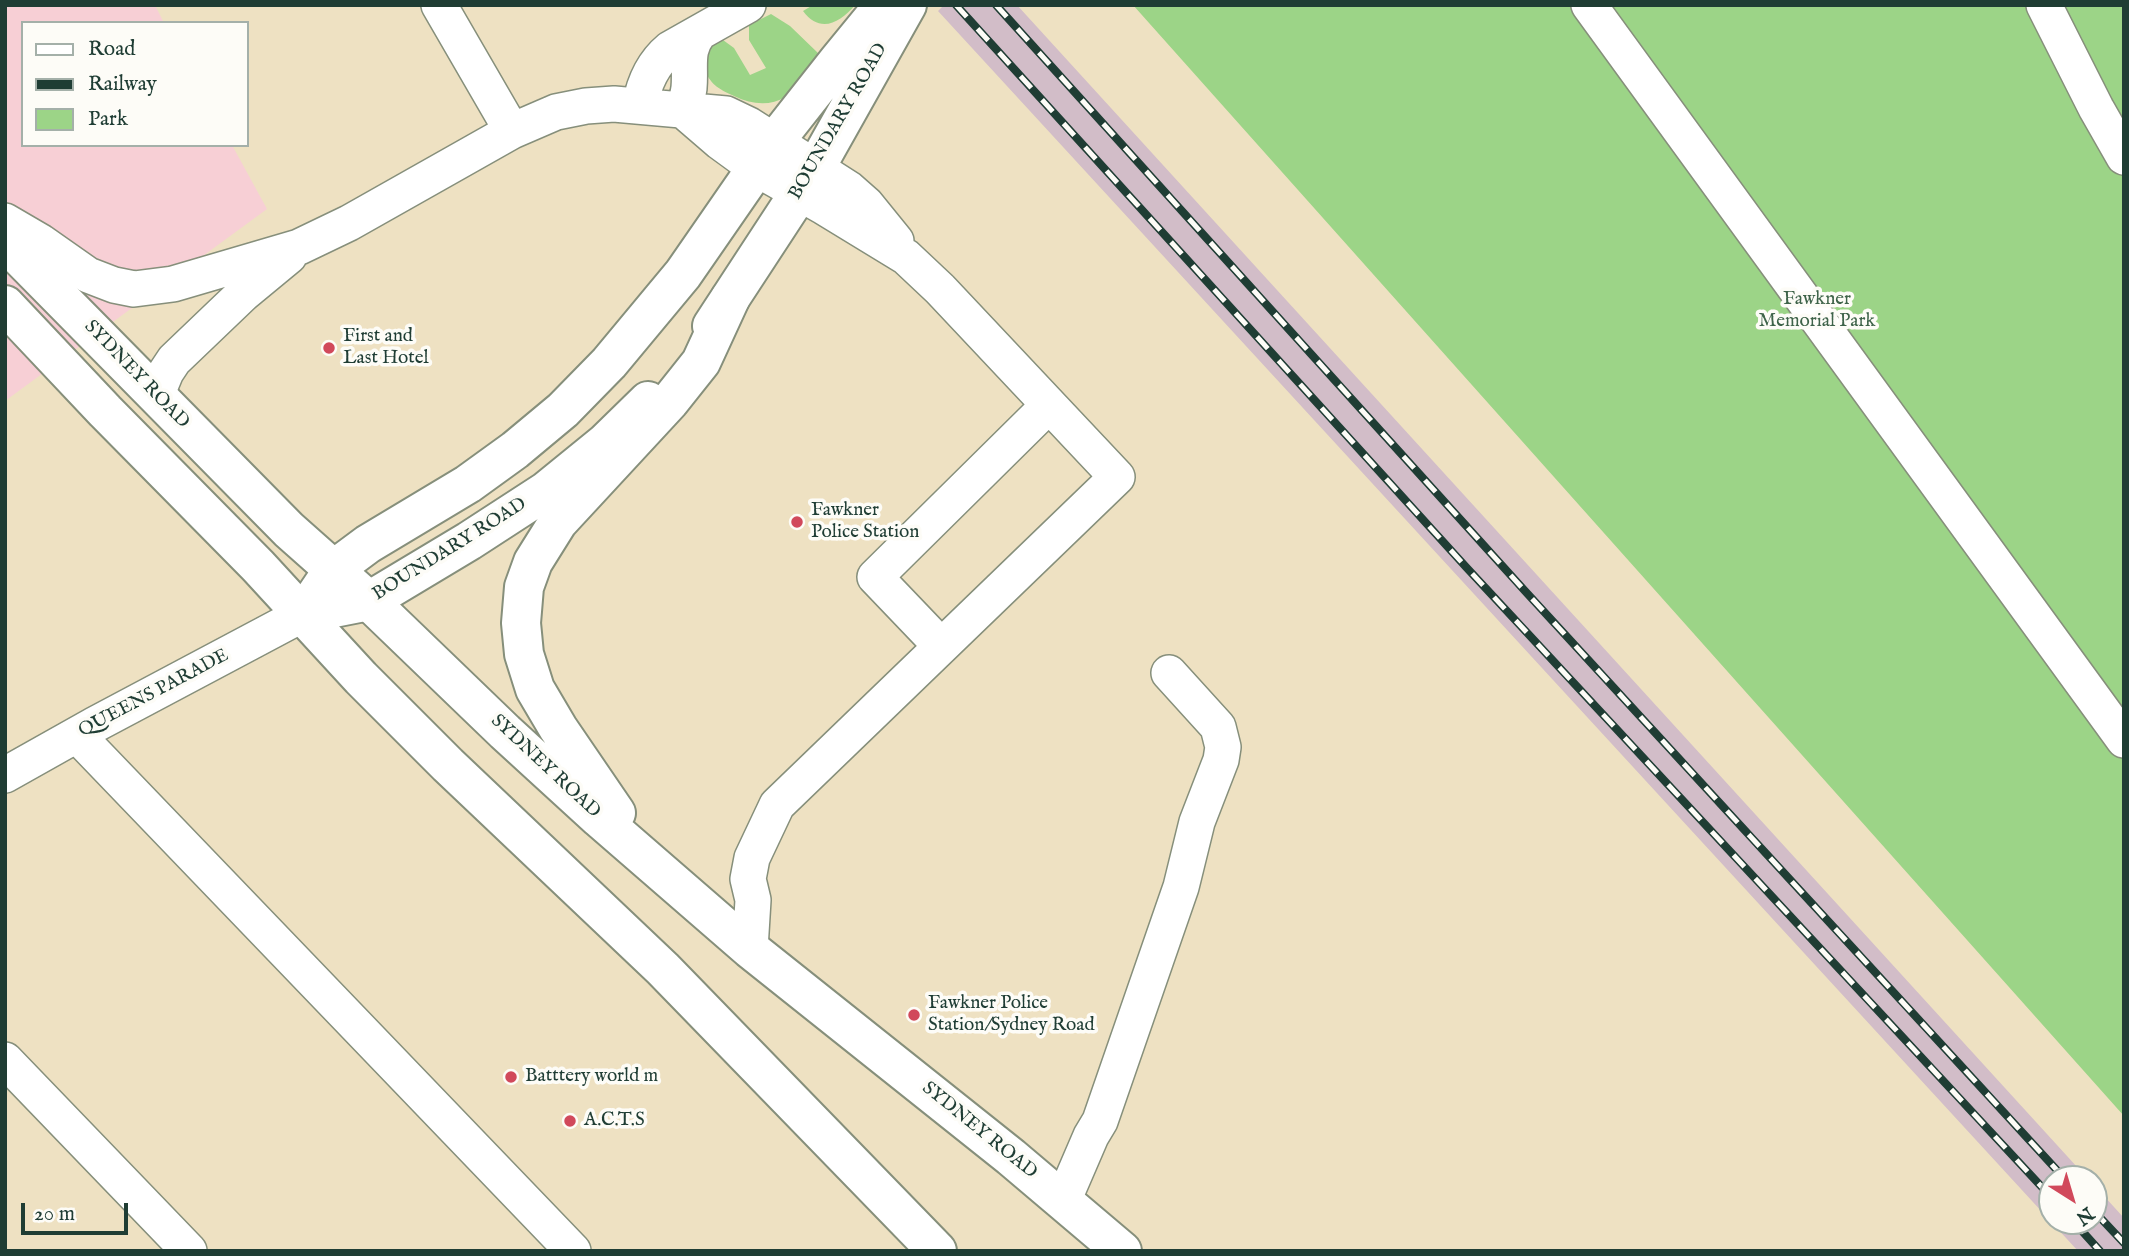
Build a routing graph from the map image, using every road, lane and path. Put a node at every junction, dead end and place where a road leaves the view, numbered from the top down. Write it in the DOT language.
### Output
graph roads {
  1 [pos="439,5"];
  2 [pos="748,5"];
  3 [pos="888,5"];
  4 [pos="907,5"];
  5 [pos="1590,5"];
  6 [pos="2043,5"];
  7 [pos="699,33"];
  8 [pos="640,105"];
  9 [pos="684,111"];
  10 [pos="512,131"];
  11 [pos="766,155"];
  12 [pos="2124,157"];
  13 [pos="808,180"];
  14 [pos="5,221"];
  15 [pos="5,242"];
  16 [pos="299,247"];
  17 [pos="730,299"];
  18 [pos="5,304"];
  19 [pos="156,396"];
  20 [pos="1049,405"];
  21 [pos="333,570"];
  22 [pos="369,601"];
  23 [pos="303,614"];
  24 [pos="941,646"];
  25 [pos="1169,673"];
  26 [pos="77,735"];
  27 [pos="2124,740"];
  28 [pos="5,775"];
  29 [pos="651,863"];
  30 [pos="750,949"];
  31 [pos="5,1060"];
  32 [pos="1063,1200"];
  33 [pos="189,1251"];
  34 [pos="573,1251"];
  35 [pos="937,1251"];
  36 [pos="1122,1251"];
  1 -- 10 [label="street"];
  2 -- 7 [label="street"];
  3 -- 11 [label="main road, BOUNDARY ROAD"];
  4 -- 13 [label="main road, BOUNDARY ROAD"];
  5 -- 27 [label="street"];
  6 -- 12 [label="street"];
  7 -- 8 [label="street"];
  7 -- 9 [label="street"];
  8 -- 9 [label="street"];
  8 -- 10 [label="street"];
  9 -- 11 [label="street"];
  10 -- 16 [label="street"];
  11 -- 13 [label="street"];
  11 -- 21 [label="main road, BOUNDARY ROAD"];
  13 -- 17 [label="main road, BOUNDARY ROAD"];
  13 -- 20 [label="street"];
  14 -- 16 [label="street"];
  15 -- 19 [label="main road, SYDNEY ROAD"];
  16 -- 19 [label="street"];
  17 -- 22 [label="main road, BOUNDARY ROAD"];
  17 -- 29 [label="main road"];
  18 -- 23 [label="main road"];
  19 -- 21 [label="main road, SYDNEY ROAD"];
  20 -- 24 [label="street"];
  20 -- 24 [label="street"];
  21 -- 22 [label="main road, SYDNEY ROAD"];
  21 -- 23 [label="main road, BOUNDARY ROAD"];
  22 -- 23 [label="main road, BOUNDARY ROAD"];
  22 -- 29 [label="main road, SYDNEY ROAD"];
  23 -- 26 [label="street, QUEENS PARADE"];
  23 -- 35 [label="main road"];
  24 -- 30 [label="street"];
  25 -- 32 [label="street"];
  26 -- 28 [label="street, QUEENS PARADE"];
  26 -- 34 [label="street"];
  29 -- 30 [label="main road, SYDNEY ROAD"];
  30 -- 32 [label="main road, SYDNEY ROAD"];
  31 -- 33 [label="street"];
  32 -- 36 [label="main road, SYDNEY ROAD"];
}
